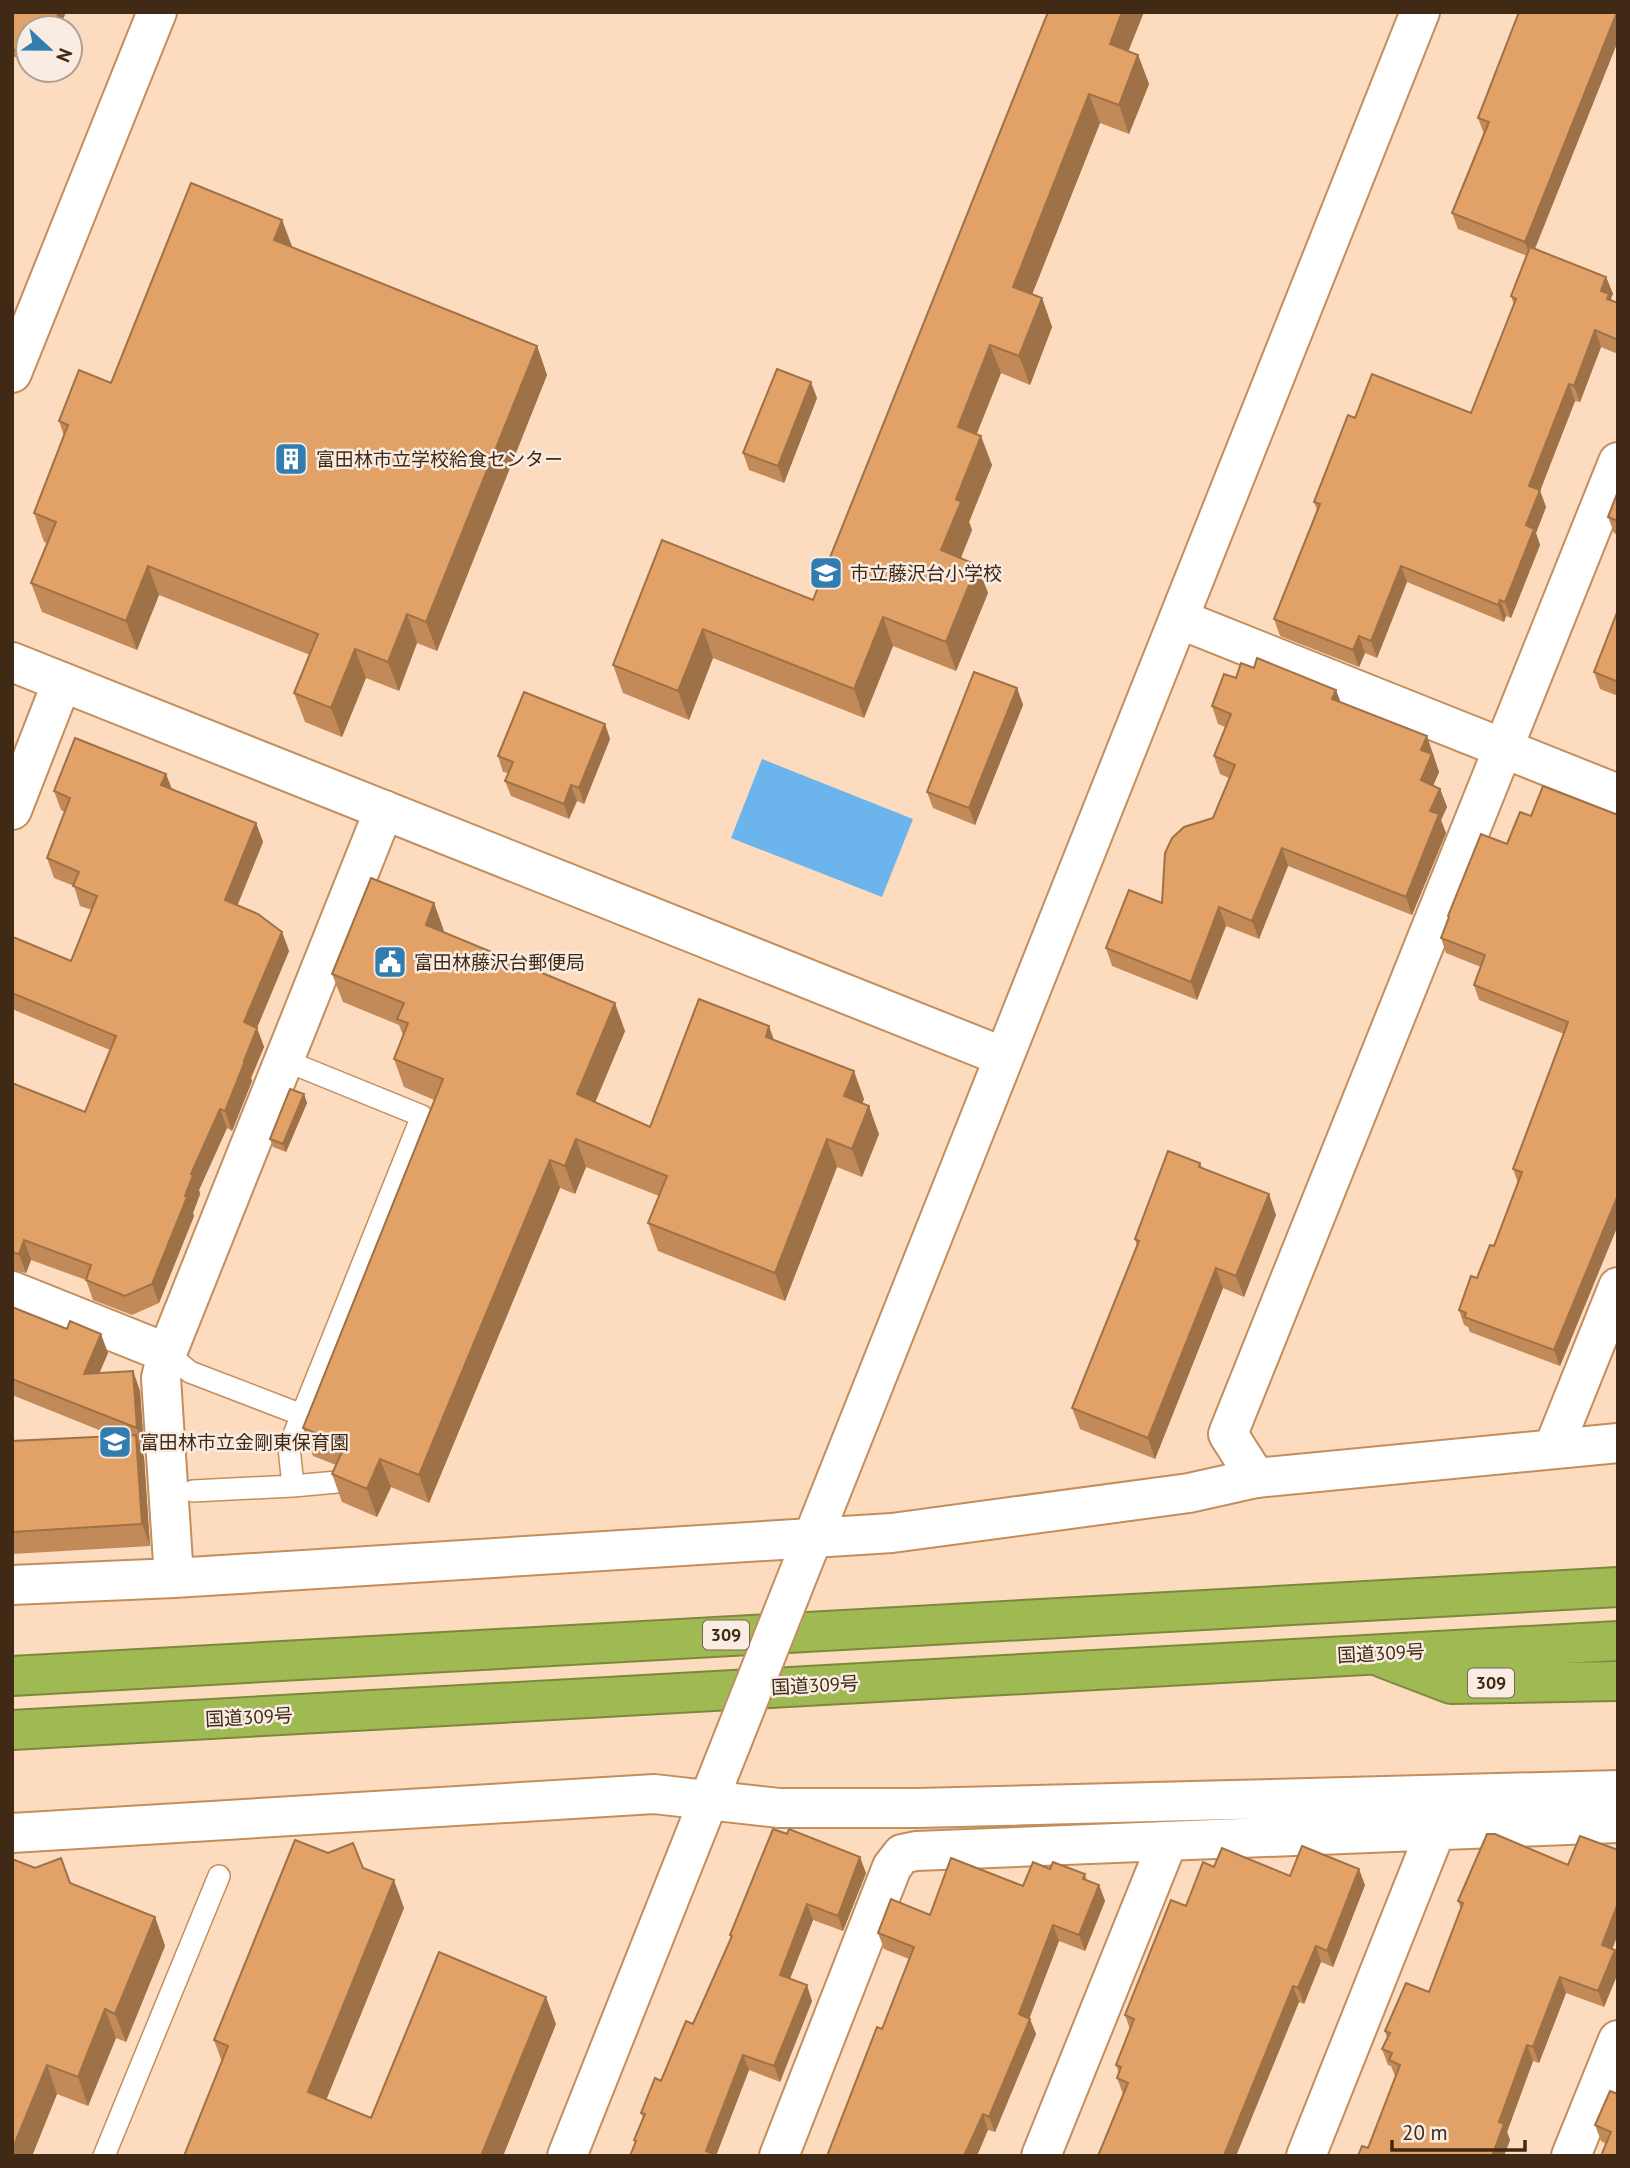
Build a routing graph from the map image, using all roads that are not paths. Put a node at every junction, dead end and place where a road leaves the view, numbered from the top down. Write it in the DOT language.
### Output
graph roads {
  1 [pos="157,12"];
  2 [pos="1420,12"];
  3 [pos="12,373"];
  4 [pos="1618,462"];
  5 [pos="1179,619"];
  6 [pos="12,662"];
  7 [pos="62,682"];
  8 [pos="1503,748"];
  9 [pos="1618,794"];
  10 [pos="12,810"];
  11 [pos="384,810"];
  12 [pos="1004,1058"];
  13 [pos="284,1060"];
  14 [pos="1618,1287"];
  15 [pos="12,1291"];
  16 [pos="167,1353"];
  17 [pos="302,1415"];
  18 [pos="1618,1443"];
  19 [pos="1553,1449"];
  20 [pos="1256,1478"];
  21 [pos="337,1482"];
  22 [pos="293,1486"];
  23 [pos="193,1491"];
  24 [pos="813,1538"];
  25 [pos="1618,1571"];
  26 [pos="174,1578"];
  27 [pos="12,1585"];
  28 [pos="1618,1587"];
  29 [pos="1440,1597"];
  30 [pos="1618,1640"];
  31 [pos="1370,1653"];
  32 [pos="12,1676"];
  33 [pos="1618,1681"];
  34 [pos="12,1730"];
  35 [pos="1618,1790"];
  36 [pos="709,1800"];
  37 [pos="1618,1823"];
  38 [pos="1436,1830"];
  39 [pos="12,1833"];
  40 [pos="1168,1840"];
  41 [pos="219,1876"];
  42 [pos="1618,2040"];
  43 [pos="104,2156"];
  44 [pos="567,2156"];
  45 [pos="779,2156"];
  46 [pos="1041,2156"];
  47 [pos="1306,2156"];
  48 [pos="1572,2156"];
  1 -- 3 [label="street"];
  2 -- 5 [label="street"];
  4 -- 8 [label="street"];
  5 -- 8 [label="street"];
  5 -- 12 [label="street"];
  6 -- 7 [label="street"];
  7 -- 10 [label="street"];
  7 -- 11 [label="street"];
  8 -- 9 [label="street"];
  8 -- 20 [label="street"];
  11 -- 12 [label="street"];
  11 -- 13 [label="street"];
  12 -- 24 [label="street"];
  13 -- 16 [label="street"];
  13 -- 17 [label="lane"];
  14 -- 19 [label="street"];
  15 -- 16 [label="street"];
  16 -- 17 [label="lane"];
  16 -- 26 [label="street"];
  17 -- 22 [label="lane"];
  18 -- 19 [label="street"];
  19 -- 20 [label="street"];
  20 -- 24 [label="street"];
  21 -- 22 [label="lane"];
  22 -- 23 [label="lane"];
  24 -- 26 [label="street"];
  24 -- 36 [label="street, bridge"];
  25 -- 29 [label="highway, 309"];
  26 -- 27 [label="street"];
  28 -- 29 [label="highway, 309"];
  29 -- 32 [label="highway, 309"];
  30 -- 31 [label="highway, 国道309号 / 309"];
  31 -- 33 [label="highway, 309"];
  31 -- 34 [label="highway, 国道309号 / 309"];
  35 -- 36 [label="street"];
  36 -- 39 [label="street"];
  36 -- 44 [label="street"];
  37 -- 38 [label="street"];
  38 -- 40 [label="street"];
  38 -- 47 [label="street"];
  40 -- 45 [label="street"];
  40 -- 46 [label="street"];
  41 -- 43 [label="lane"];
  42 -- 48 [label="street"];
}
